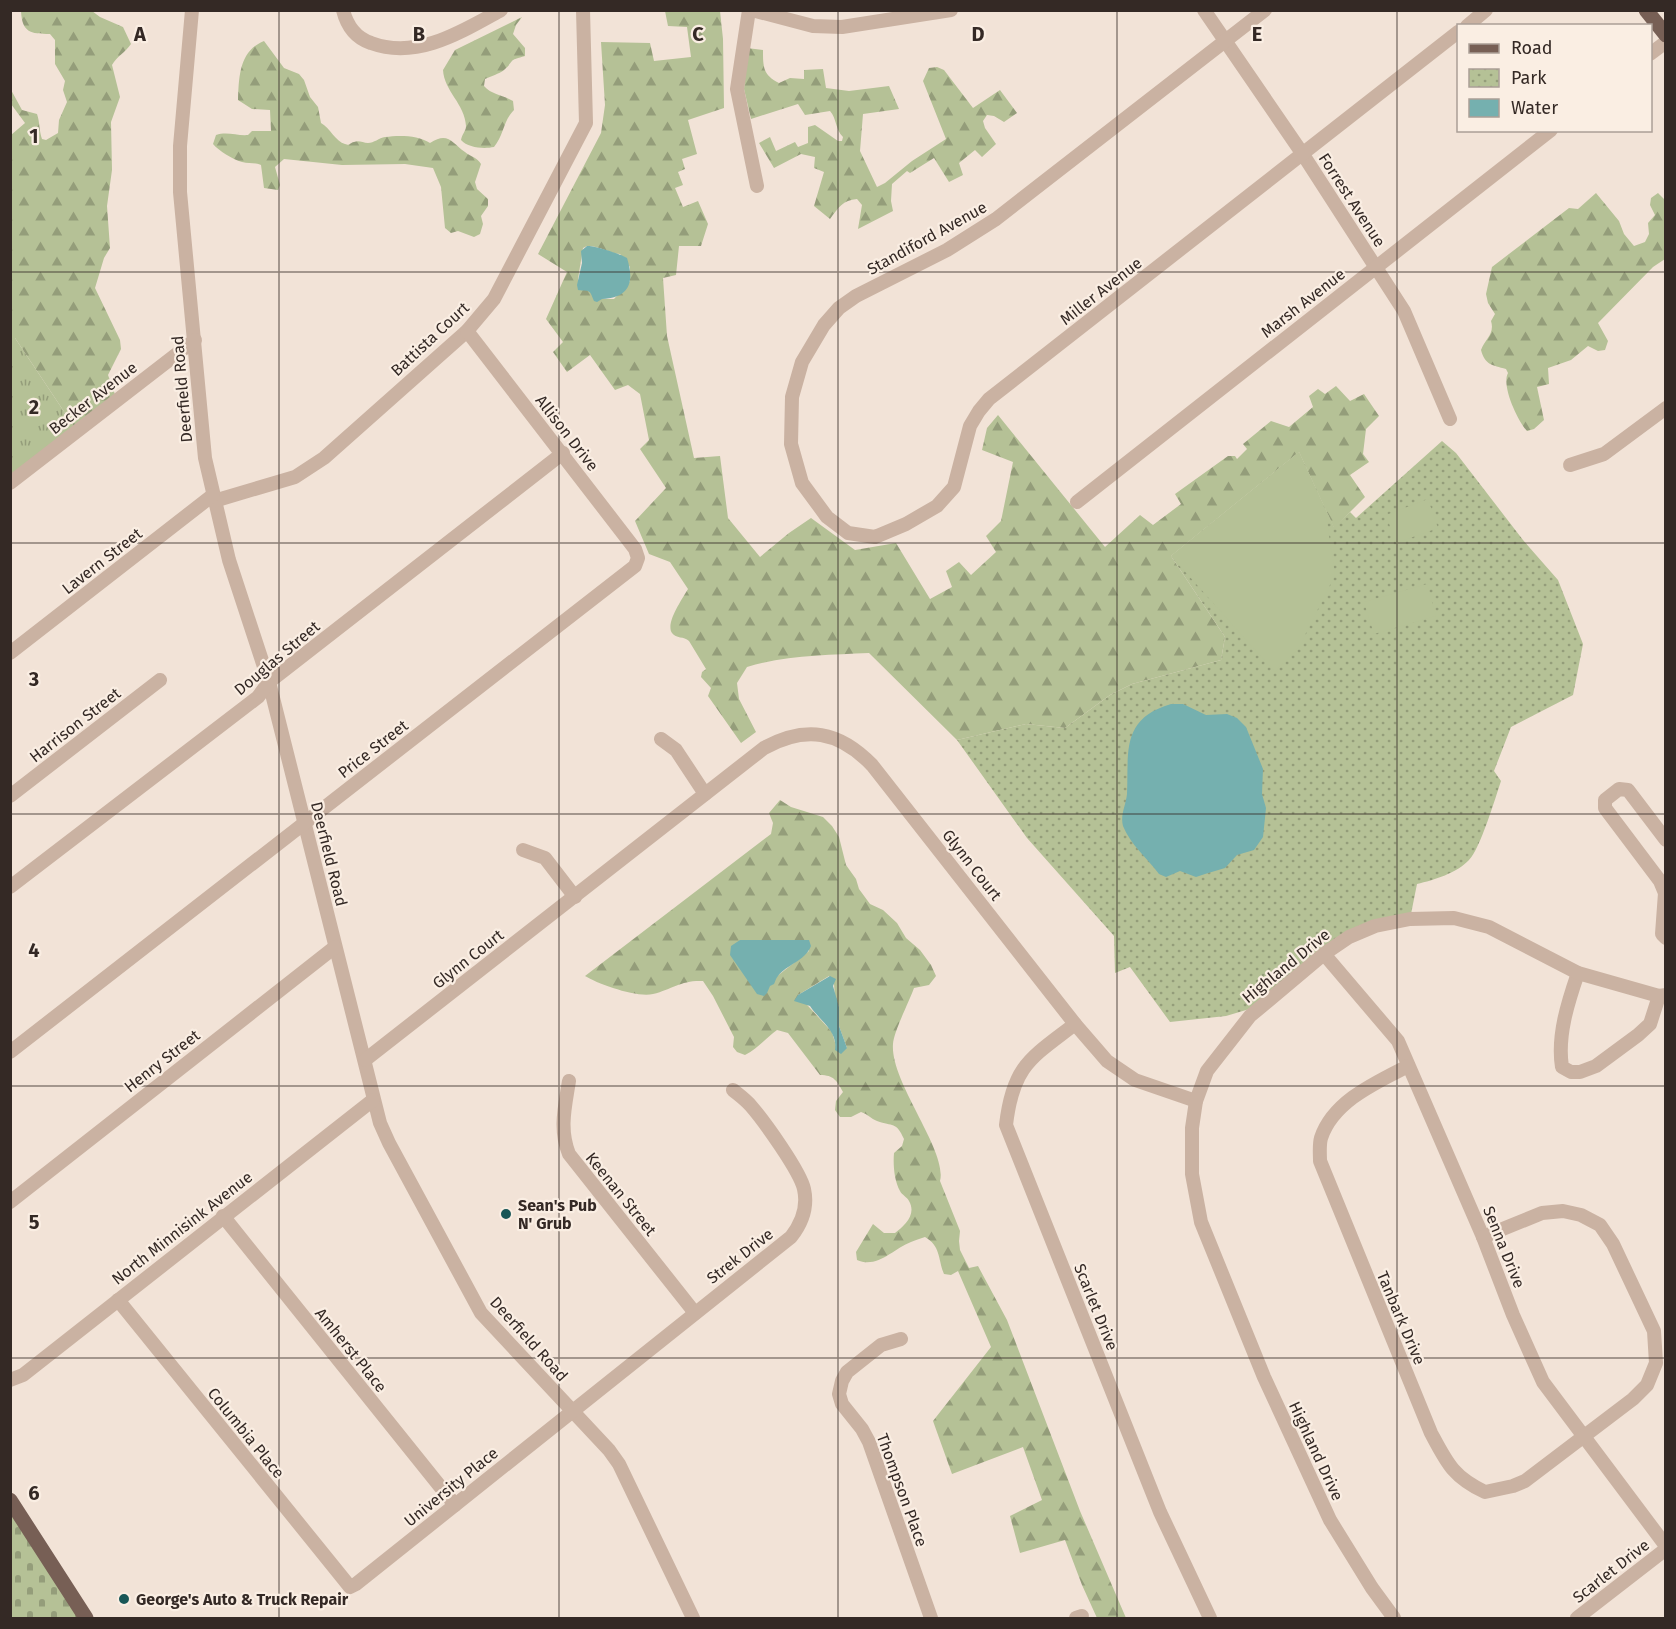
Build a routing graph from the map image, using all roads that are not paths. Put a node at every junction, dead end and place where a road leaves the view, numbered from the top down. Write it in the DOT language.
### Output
graph roads {
  1 [pos="192,10"];
  2 [pos="343,10"];
  3 [pos="501,10"];
  4 [pos="583,10"];
  5 [pos="750,10"];
  6 [pos="951,10"];
  7 [pos="1204,10"];
  8 [pos="1265,10"];
  9 [pos="1486,10"];
  10 [pos="1646,10"];
  11 [pos="1469,24"];
  12 [pos="1457,33"];
  13 [pos="1665,35"];
  14 [pos="1226,41"];
  15 [pos="1665,42"];
  16 [pos="1652,52"];
  17 [pos="1548,132"];
  18 [pos="1302,153"];
  19 [pos="758,186"];
  20 [pos="1376,267"];
  21 [pos="467,331"];
  22 [pos="195,340"];
  23 [pos="1665,408"];
  24 [pos="1450,419"];
  25 [pos="563,453"];
  26 [pos="1570,465"];
  27 [pos="10,483"];
  28 [pos="802,483"];
  29 [pos="214,498"];
  30 [pos="1077,502"];
  31 [pos="638,558"];
  32 [pos="10,653"];
  33 [pos="160,680"];
  34 [pos="269,682"];
  35 [pos="661,738"];
  36 [pos="705,794"];
  37 [pos="10,796"];
  38 [pos="304,824"];
  39 [pos="1665,840"];
  40 [pos="523,850"];
  41 [pos="10,886"];
  42 [pos="575,897"];
  43 [pos="1665,938"];
  44 [pos="335,947"];
  45 [pos="1324,954"];
  46 [pos="1578,973"];
  47 [pos="1662,995"];
  48 [pos="1075,1024"];
  49 [pos="10,1052"];
  50 [pos="365,1060"];
  51 [pos="1408,1066"];
  52 [pos="568,1081"];
  53 [pos="733,1090"];
  54 [pos="373,1100"];
  55 [pos="1196,1101"];
  56 [pos="10,1202"];
  57 [pos="223,1216"];
  58 [pos="1483,1237"];
  59 [pos="118,1300"];
  60 [pos="695,1313"];
  61 [pos="901,1339"];
  62 [pos="10,1380"];
  63 [pos="573,1411"];
  64 [pos="1584,1437"];
  65 [pos="10,1500"];
  66 [pos="454,1505"];
  67 [pos="1665,1548"];
  68 [pos="350,1587"];
  69 [pos="85,1618"];
  70 [pos="693,1618"];
  71 [pos="931,1618"];
  72 [pos="1210,1618"];
  73 [pos="1394,1618"];
  74 [pos="1576,1618"];
  1 -- 22 [label="street, Deerfield Road"];
  2 -- 3 [label="street"];
  4 -- 21 [label="street, Battista Court"];
  5 -- 6 [label="street"];
  5 -- 19 [label="street"];
  7 -- 14 [label="street, Forrest Avenue"];
  8 -- 14 [label="street, Standiford Avenue"];
  9 -- 11 [label="street"];
  10 -- 13 [label="main road"];
  12 -- 18 [label="street, Miller Avenue"];
  14 -- 18 [label="street, Forrest Avenue"];
  14 -- 28 [label="street, Standiford Avenue"];
  15 -- 16 [label="street"];
  17 -- 20 [label="street, Marsh Avenue"];
  18 -- 20 [label="street, Forrest Avenue"];
  18 -- 28 [label="street, Miller Avenue"];
  20 -- 24 [label="street, Forrest Avenue"];
  20 -- 30 [label="street, Marsh Avenue"];
  21 -- 25 [label="street, Allison Drive"];
  21 -- 29 [label="street, Battista Court"];
  22 -- 27 [label="street, Becker Avenue"];
  22 -- 29 [label="street, Deerfield Road"];
  23 -- 26 [label="street"];
  25 -- 31 [label="street, Allison Drive"];
  25 -- 34 [label="street, Douglas Street"];
  29 -- 32 [label="street, Lavern Street"];
  29 -- 34 [label="street, Deerfield Road"];
  31 -- 38 [label="street, Price Street"];
  33 -- 37 [label="street, Harrison Street"];
  34 -- 38 [label="street, Deerfield Road"];
  34 -- 41 [label="street, Douglas Street"];
  35 -- 36 [label="street"];
  36 -- 42 [label="street, Glynn Court"];
  36 -- 48 [label="street, Glynn Court"];
  38 -- 44 [label="street, Deerfield Road"];
  38 -- 49 [label="street, Price Street"];
  39 -- 43 [label="street"];
  40 -- 42 [label="street"];
  42 -- 50 [label="street, Glynn Court"];
  44 -- 50 [label="street, Deerfield Road"];
  44 -- 56 [label="street, Henry Street"];
  45 -- 46 [label="street, Highland Drive"];
  45 -- 51 [label="street, Senna Drive"];
  45 -- 55 [label="street, Highland Drive"];
  46 -- 47 [label="street, Highland Drive"];
  46 -- 47 [label="street"];
  48 -- 55 [label="street, Glynn Court"];
  48 -- 72 [label="street, Scarlet Drive"];
  50 -- 54 [label="street, Deerfield Road"];
  51 -- 58 [label="street, Senna Drive"];
  51 -- 64 [label="street, Tanbark Drive"];
  52 -- 60 [label="street, Keenan Street"];
  53 -- 60 [label="street, Strek Drive"];
  54 -- 57 [label="street, North Minnisink Avenue"];
  54 -- 63 [label="street, Deerfield Road"];
  55 -- 73 [label="street, Highland Drive"];
  57 -- 59 [label="street, North Minnisink Avenue"];
  57 -- 66 [label="street, Amherst Place"];
  58 -- 64 [label="street, Senna Drive"];
  58 -- 64 [label="street, Tanbark Drive"];
  59 -- 62 [label="street, North Minnisink Avenue"];
  59 -- 68 [label="street, Columbia Place"];
  60 -- 63 [label="street, Strek Drive"];
  61 -- 71 [label="street, Thompson Place"];
  63 -- 66 [label="street, University Place"];
  63 -- 70 [label="street, Deerfield Road"];
  64 -- 67 [label="street, Senna Drive"];
  65 -- 69 [label="main road"];
  66 -- 68 [label="street, University Place"];
  67 -- 74 [label="street, Scarlet Drive"];
}
